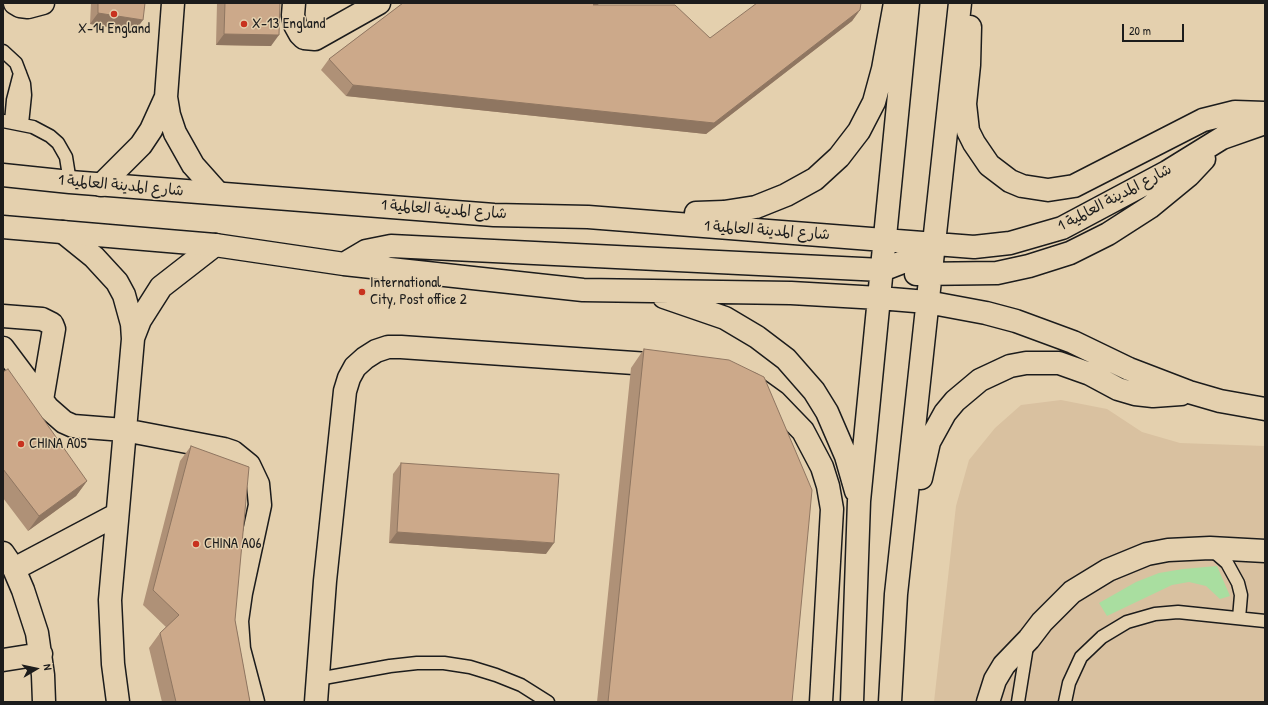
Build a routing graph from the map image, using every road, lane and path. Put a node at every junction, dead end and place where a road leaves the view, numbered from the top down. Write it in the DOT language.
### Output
graph roads {
  1 [pos="14,3"];
  2 [pos="43,3"];
  3 [pos="174,3"];
  4 [pos="294,3"];
  5 [pos="379,3"];
  6 [pos="895,3"];
  7 [pos="908,3"];
  8 [pos="960,3"];
  9 [pos="969,3"];
  10 [pos="3,51"];
  11 [pos="166,97"];
  12 [pos="1265,113"];
  13 [pos="12,123"];
  14 [pos="1265,123"];
  15 [pos="1222,138"];
  16 [pos="3,175"];
  17 [pos="70,182"];
  18 [pos="101,185"];
  19 [pos="218,194"];
  20 [pos="588,217"];
  21 [pos="3,227"];
  22 [pos="63,232"];
  23 [pos="885,239"];
  24 [pos="933,244"];
  25 [pos="215,245"];
  26 [pos="344,264"];
  27 [pos="882,270"];
  28 [pos="930,274"];
  29 [pos="645,291"];
  30 [pos="879,298"];
  31 [pos="927,302"];
  32 [pos="3,316"];
  33 [pos="132,339"];
  34 [pos="3,348"];
  35 [pos="682,366"];
  36 [pos="730,376"];
  37 [pos="1189,392"];
  38 [pos="42,400"];
  39 [pos="1265,409"];
  40 [pos="124,430"];
  41 [pos="859,501"];
  42 [pos="116,515"];
  43 [pos="1210,548"];
  44 [pos="1265,551"];
  45 [pos="8,561"];
  46 [pos="896,594"];
  47 [pos="1239,618"];
  48 [pos="1265,621"];
  49 [pos="1029,639"];
  50 [pos="41,654"];
  51 [pos="3,660"];
  52 [pos="318,679"];
  53 [pos="44,702"];
  54 [pos="118,702"];
  55 [pos="253,702"];
  56 [pos="316,702"];
  57 [pos="548,702"];
  58 [pos="821,702"];
  59 [pos="852,702"];
  60 [pos="890,702"];
  61 [pos="988,702"];
  62 [pos="1018,702"];
  63 [pos="1065,702"];
  1 -- 2 [label="street"];
  3 -- 11 [label="street"];
  4 -- 5 [label="street"];
  6 -- 20 [label="street"];
  7 -- 23 [label="street"];
  8 -- 24 [label="street"];
  9 -- 12 [label="street"];
  10 -- 13 [label="lane"];
  11 -- 18 [label="street"];
  11 -- 19 [label="street"];
  13 -- 17 [label="lane"];
  14 -- 15 [label="street, شارع المدينة العالمية 1"];
  15 -- 24 [label="street, شارع المدينة العالمية 1"];
  15 -- 28 [label="street"];
  16 -- 17 [label="street, شارع المدينة العالمية 1"];
  17 -- 18 [label="street, شارع المدينة العالمية 1"];
  18 -- 19 [label="street, شارع المدينة العالمية 1"];
  19 -- 20 [label="street, شارع المدينة العالمية 1"];
  20 -- 23 [label="street, شارع المدينة العالمية 1"];
  21 -- 22 [label="street"];
  22 -- 25 [label="street"];
  22 -- 33 [label="street"];
  23 -- 24 [label="street, شارع المدينة العالمية 1"];
  23 -- 27 [label="street"];
  24 -- 27 [label="street"];
  24 -- 28 [label="street"];
  25 -- 26 [label="street"];
  25 -- 33 [label="street"];
  26 -- 27 [label="street"];
  26 -- 29 [label="street"];
  27 -- 30 [label="street"];
  28 -- 30 [label="street"];
  28 -- 31 [label="street"];
  29 -- 30 [label="street"];
  29 -- 41 [label="street"];
  30 -- 31 [label="street"];
  30 -- 41 [label="street"];
  31 -- 37 [label="street"];
  31 -- 46 [label="street"];
  32 -- 38 [label="street"];
  33 -- 40 [label="street"];
  34 -- 38 [label="street"];
  35 -- 52 [label="street"];
  36 -- 58 [label="street"];
  37 -- 39 [label="street"];
  37 -- 46 [label="street"];
  38 -- 40 [label="street"];
  40 -- 42 [label="street"];
  40 -- 55 [label="street"];
  41 -- 59 [label="street"];
  42 -- 45 [label="street"];
  42 -- 54 [label="street"];
  43 -- 44 [label="street"];
  43 -- 47 [label="lane"];
  43 -- 49 [label="street"];
  45 -- 50 [label="street"];
  46 -- 60 [label="street"];
  47 -- 48 [label="lane"];
  47 -- 63 [label="lane"];
  49 -- 61 [label="street"];
  49 -- 62 [label="lane"];
  50 -- 51 [label="street"];
  50 -- 53 [label="street"];
  52 -- 56 [label="street"];
  52 -- 57 [label="lane"];
}
